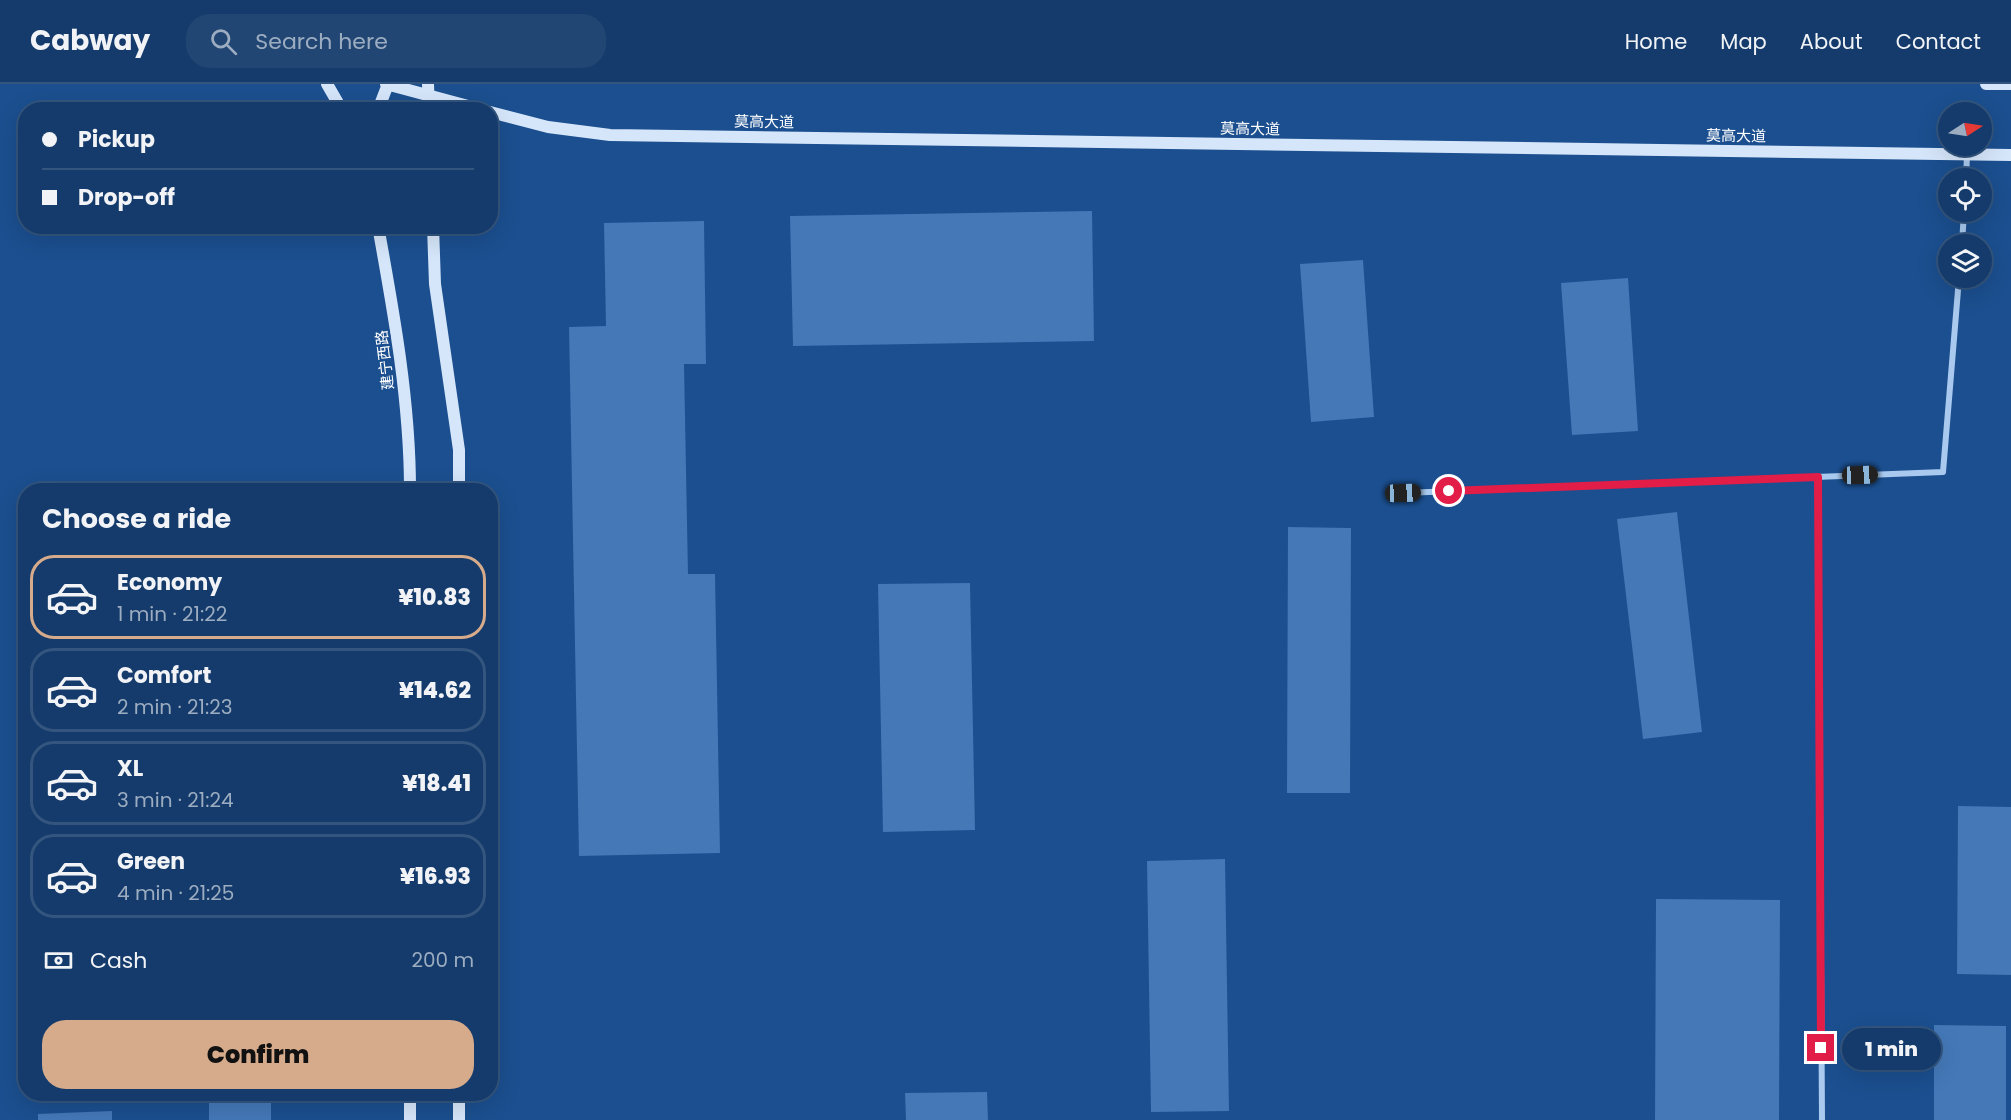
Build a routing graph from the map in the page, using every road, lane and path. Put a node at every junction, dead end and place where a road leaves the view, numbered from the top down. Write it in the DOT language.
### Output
graph roads {
  1 [pos="327,84"];
  2 [pos="387,84"];
  3 [pos="1986,84"];
  4 [pos="2011,84"];
  5 [pos="428,89"];
  6 [pos="337,102"];
  7 [pos="381,102"];
  8 [pos="462,102"];
  9 [pos="498,114"];
  10 [pos="1938,155"];
  11 [pos="1992,155"];
  12 [pos="2011,155"];
  13 [pos="379,234"];
  14 [pos="433,234"];
  15 [pos="1958,288"];
  16 [pos="1818,477"];
  17 [pos="410,483"];
  18 [pos="459,483"];
  19 [pos="1403,493"];
  20 [pos="410,1101"];
  21 [pos="459,1101"];
  22 [pos="410,1120"];
  23 [pos="459,1120"];
  24 [pos="1822,1120"];
  1 -- 6 [label="main road"];
  2 -- 5 [label="main road"];
  2 -- 7 [label="main road"];
  3 -- 4 [label="main road"];
  5 -- 8 [label="main road"];
  9 -- 10 [label="main road, 莫高大道"];
  11 -- 12 [label="main road, 莫高大道"];
  13 -- 17 [label="main road, 建宁西路"];
  14 -- 18 [label="main road"];
  15 -- 16 [label="street"];
  16 -- 19 [label="street"];
  16 -- 24 [label="street"];
  20 -- 22 [label="main road"];
  21 -- 23 [label="main road"];
}
